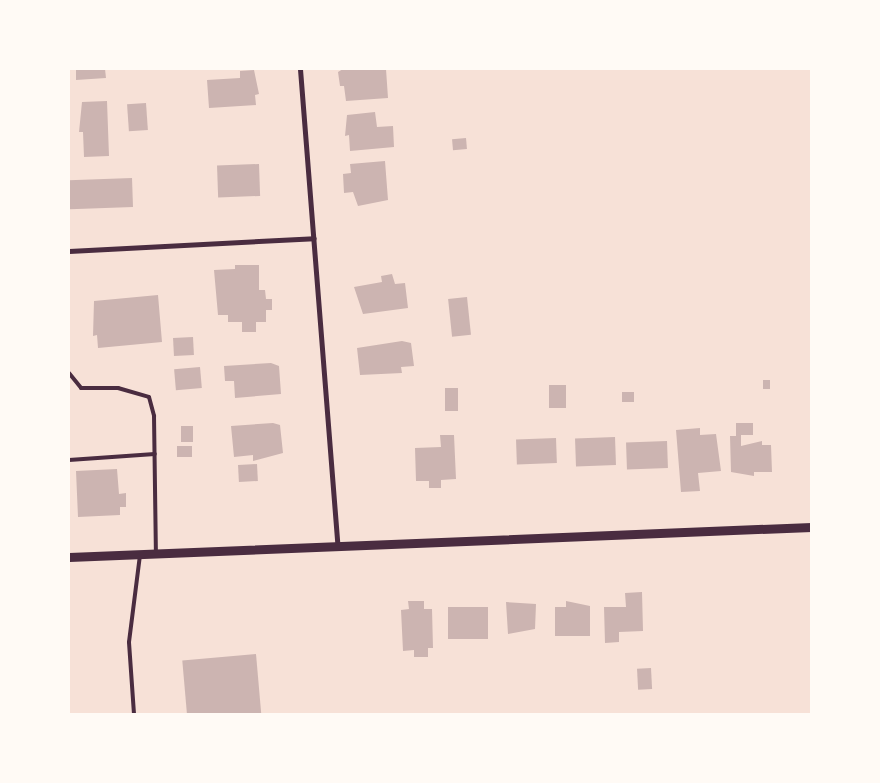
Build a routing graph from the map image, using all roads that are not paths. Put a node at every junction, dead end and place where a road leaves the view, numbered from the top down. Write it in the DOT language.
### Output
graph roads {
  1 [pos="300,69"];
  2 [pos="314,238"];
  3 [pos="69,251"];
  4 [pos="69,374"];
  5 [pos="155,454"];
  6 [pos="69,460"];
  7 [pos="811,527"];
  8 [pos="337,543"];
  9 [pos="156,552"];
  10 [pos="140,553"];
  11 [pos="69,557"];
  12 [pos="134,714"];
  1 -- 2 [label="street"];
  2 -- 3 [label="street"];
  2 -- 8 [label="street"];
  4 -- 5 [label="lane"];
  5 -- 6 [label="lane"];
  5 -- 9 [label="lane"];
  7 -- 8 [label="street"];
  8 -- 9 [label="street"];
  9 -- 10 [label="street"];
  10 -- 11 [label="street"];
  10 -- 12 [label="lane"];
}
